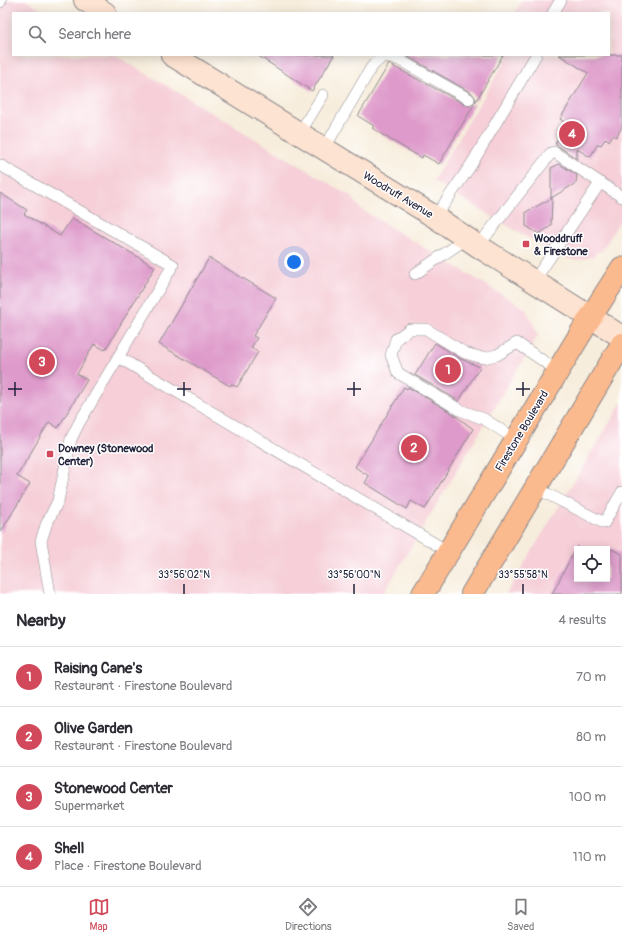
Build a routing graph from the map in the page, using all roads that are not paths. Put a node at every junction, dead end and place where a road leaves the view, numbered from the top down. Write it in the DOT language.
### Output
graph roads {
  1 [pos="85,0"];
  2 [pos="561,0"];
  3 [pos="103,12"];
  4 [pos="554,12"];
  5 [pos="174,56"];
  6 [pos="535,56"];
  7 [pos="323,95"];
  8 [pos="468,99"];
  9 [pos="299,134"];
  10 [pos="324,149"];
  11 [pos="0,165"];
  12 [pos="600,183"];
  13 [pos="622,197"];
  14 [pos="435,217"];
  15 [pos="472,243"];
  16 [pos="622,268"];
  17 [pos="415,274"];
  18 [pos="534,280"];
  19 [pos="590,318"];
  20 [pos="622,337"];
  21 [pos="622,344"];
  22 [pos="118,357"];
  23 [pos="558,371"];
  24 [pos="517,440"];
  25 [pos="536,488"];
  26 [pos="622,492"];
  27 [pos="449,552"];
  28 [pos="50,594"];
  29 [pos="423,594"];
  30 [pos="472,594"];
  1 -- 3 [label="street"];
  2 -- 4 [label="lane"];
  5 -- 9 [label="street, Woodruff Avenue"];
  6 -- 14 [label="lane"];
  7 -- 9 [label="lane"];
  8 -- 10 [label="lane"];
  9 -- 10 [label="street, Woodruff Avenue"];
  10 -- 14 [label="street, Woodruff Avenue"];
  11 -- 22 [label="lane"];
  12 -- 13 [label="lane"];
  12 -- 15 [label="lane"];
  12 -- 18 [label="lane"];
  14 -- 15 [label="street, Woodruff Avenue"];
  15 -- 17 [label="lane"];
  15 -- 18 [label="street, Woodruff Avenue"];
  16 -- 19 [label="main road, Firestone Boulevard"];
  18 -- 19 [label="street, Woodruff Avenue"];
  19 -- 20 [label="street, Woodruff Avenue"];
  19 -- 23 [label="main road, Firestone Boulevard"];
  21 -- 25 [label="main road"];
  22 -- 27 [label="lane"];
  22 -- 28 [label="lane"];
  23 -- 24 [label="main road, Firestone Boulevard"];
  23 -- 24 [label="lane"];
  24 -- 27 [label="main road, Firestone Boulevard"];
  25 -- 26 [label="lane"];
  25 -- 30 [label="main road"];
  27 -- 29 [label="main road, Firestone Boulevard"];
}
